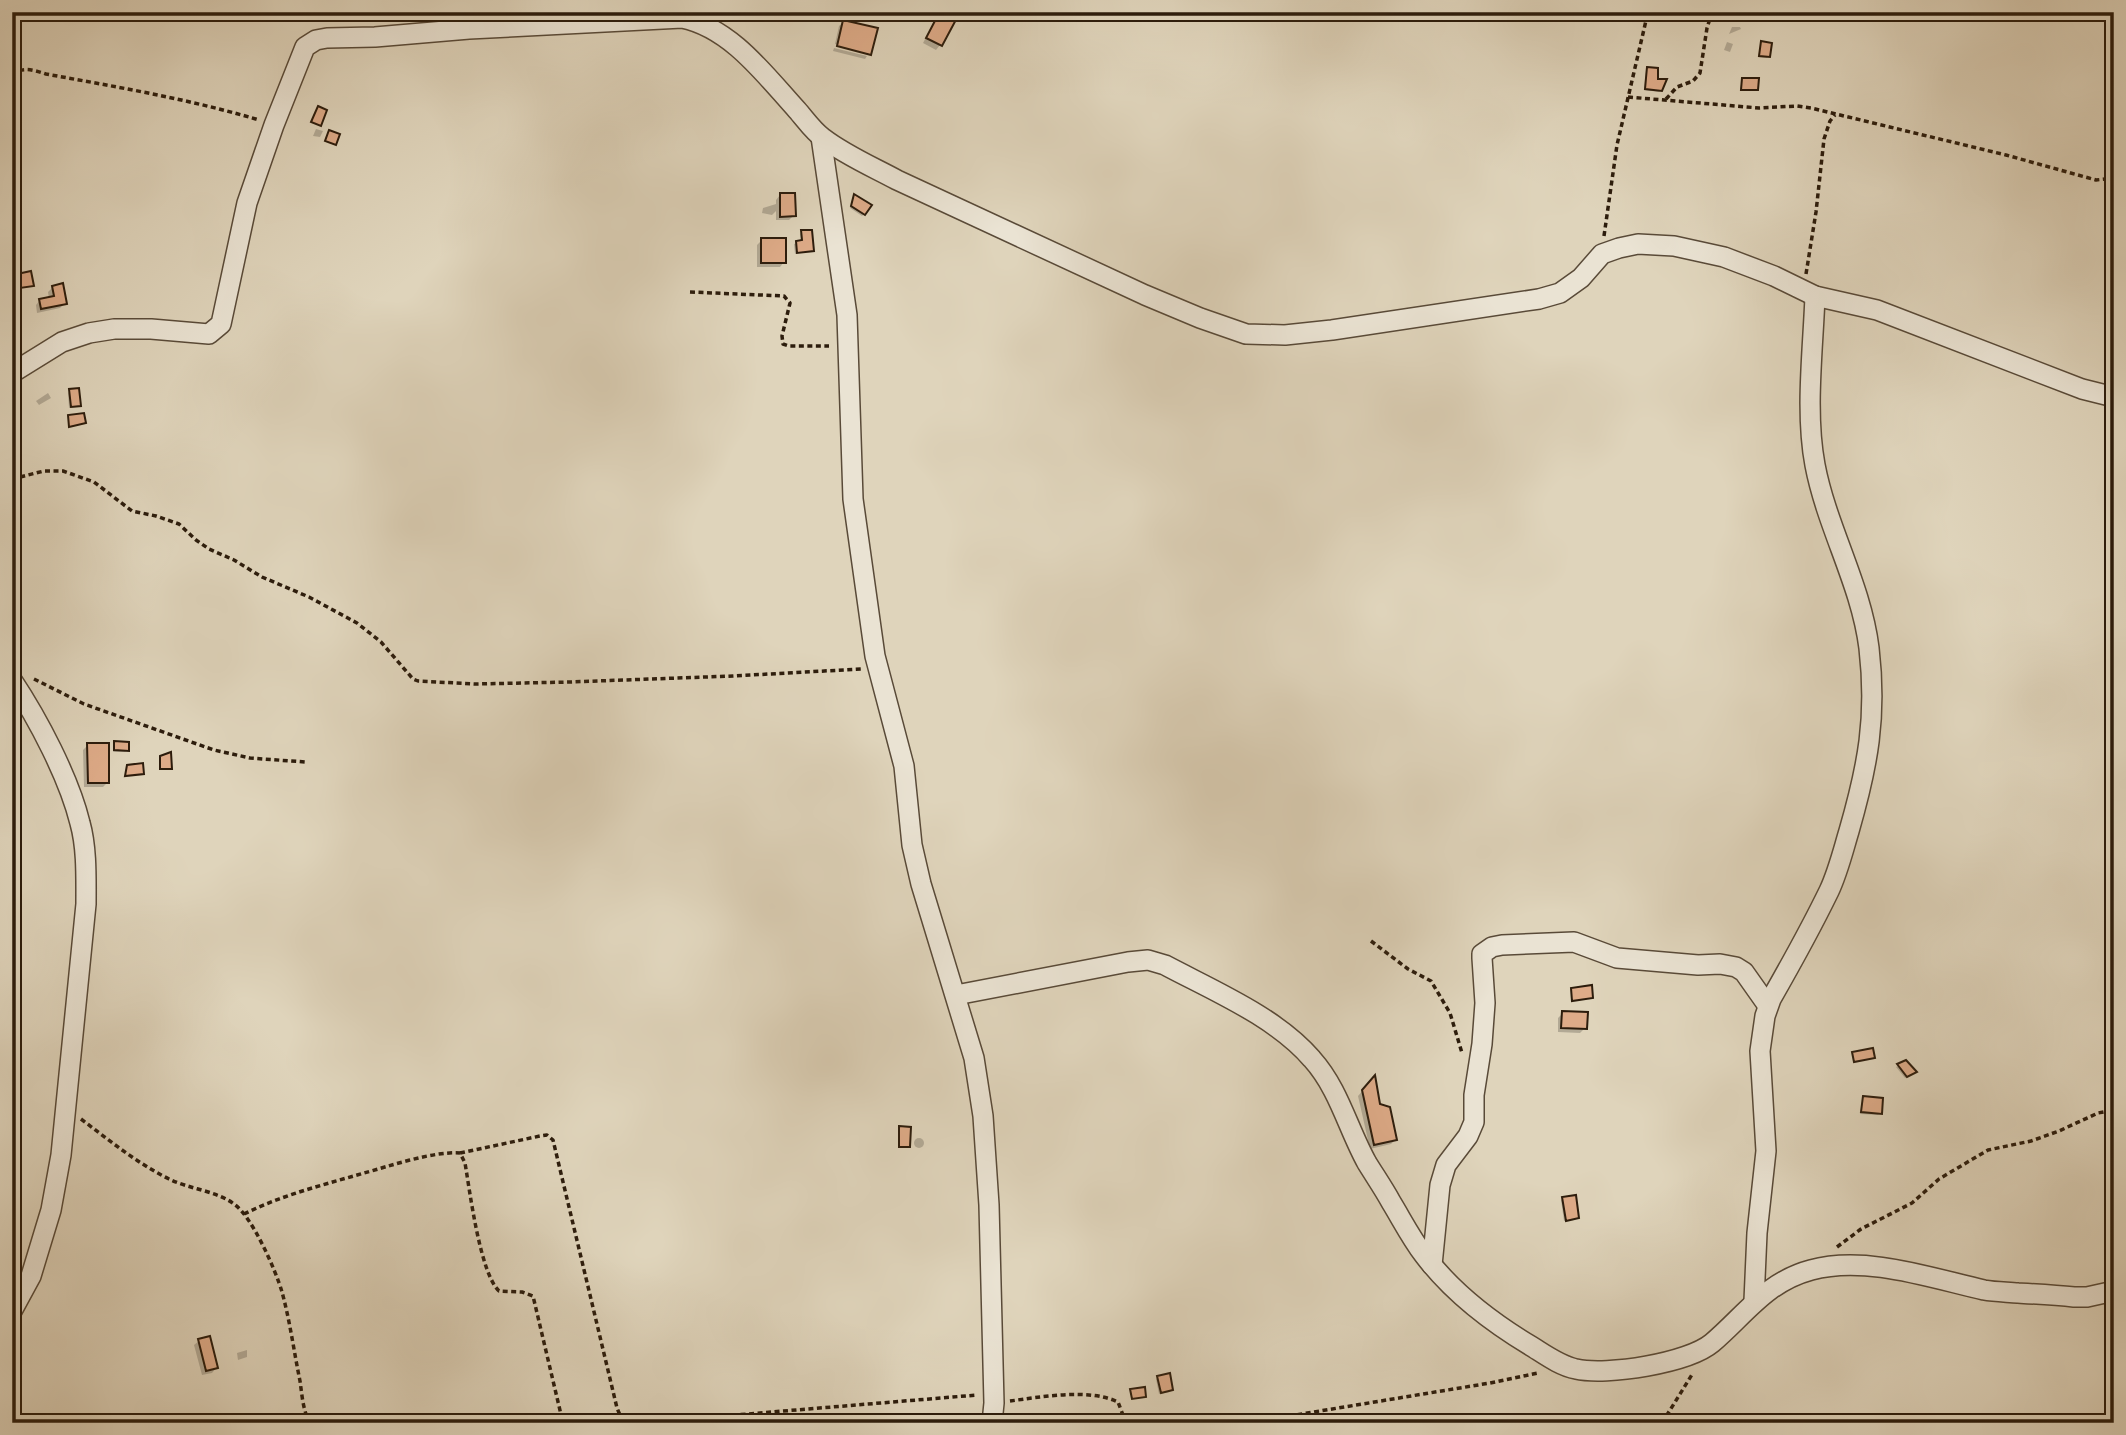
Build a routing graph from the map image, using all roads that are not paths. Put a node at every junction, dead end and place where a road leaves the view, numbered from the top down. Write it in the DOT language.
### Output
graph roads {
  1 [pos="821,137"];
  2 [pos="1809,293"];
  3 [pos="12,373"];
  4 [pos="2114,397"];
  5 [pos="18,678"];
  6 [pos="956,995"];
  7 [pos="1769,1006"];
  8 [pos="1432,1265"];
  9 [pos="2114,1292"];
  10 [pos="1754,1301"];
  11 [pos="12,1311"];
  12 [pos="993,1406"];
  1 -- 2 [label="street"];
  1 -- 3 [label="street"];
  1 -- 6 [label="street"];
  2 -- 4 [label="street"];
  2 -- 7 [label="street"];
  5 -- 11 [label="street"];
  6 -- 8 [label="street"];
  6 -- 12 [label="street"];
  7 -- 8 [label="street"];
  7 -- 10 [label="street"];
  8 -- 10 [label="street"];
  9 -- 10 [label="street"];
}
